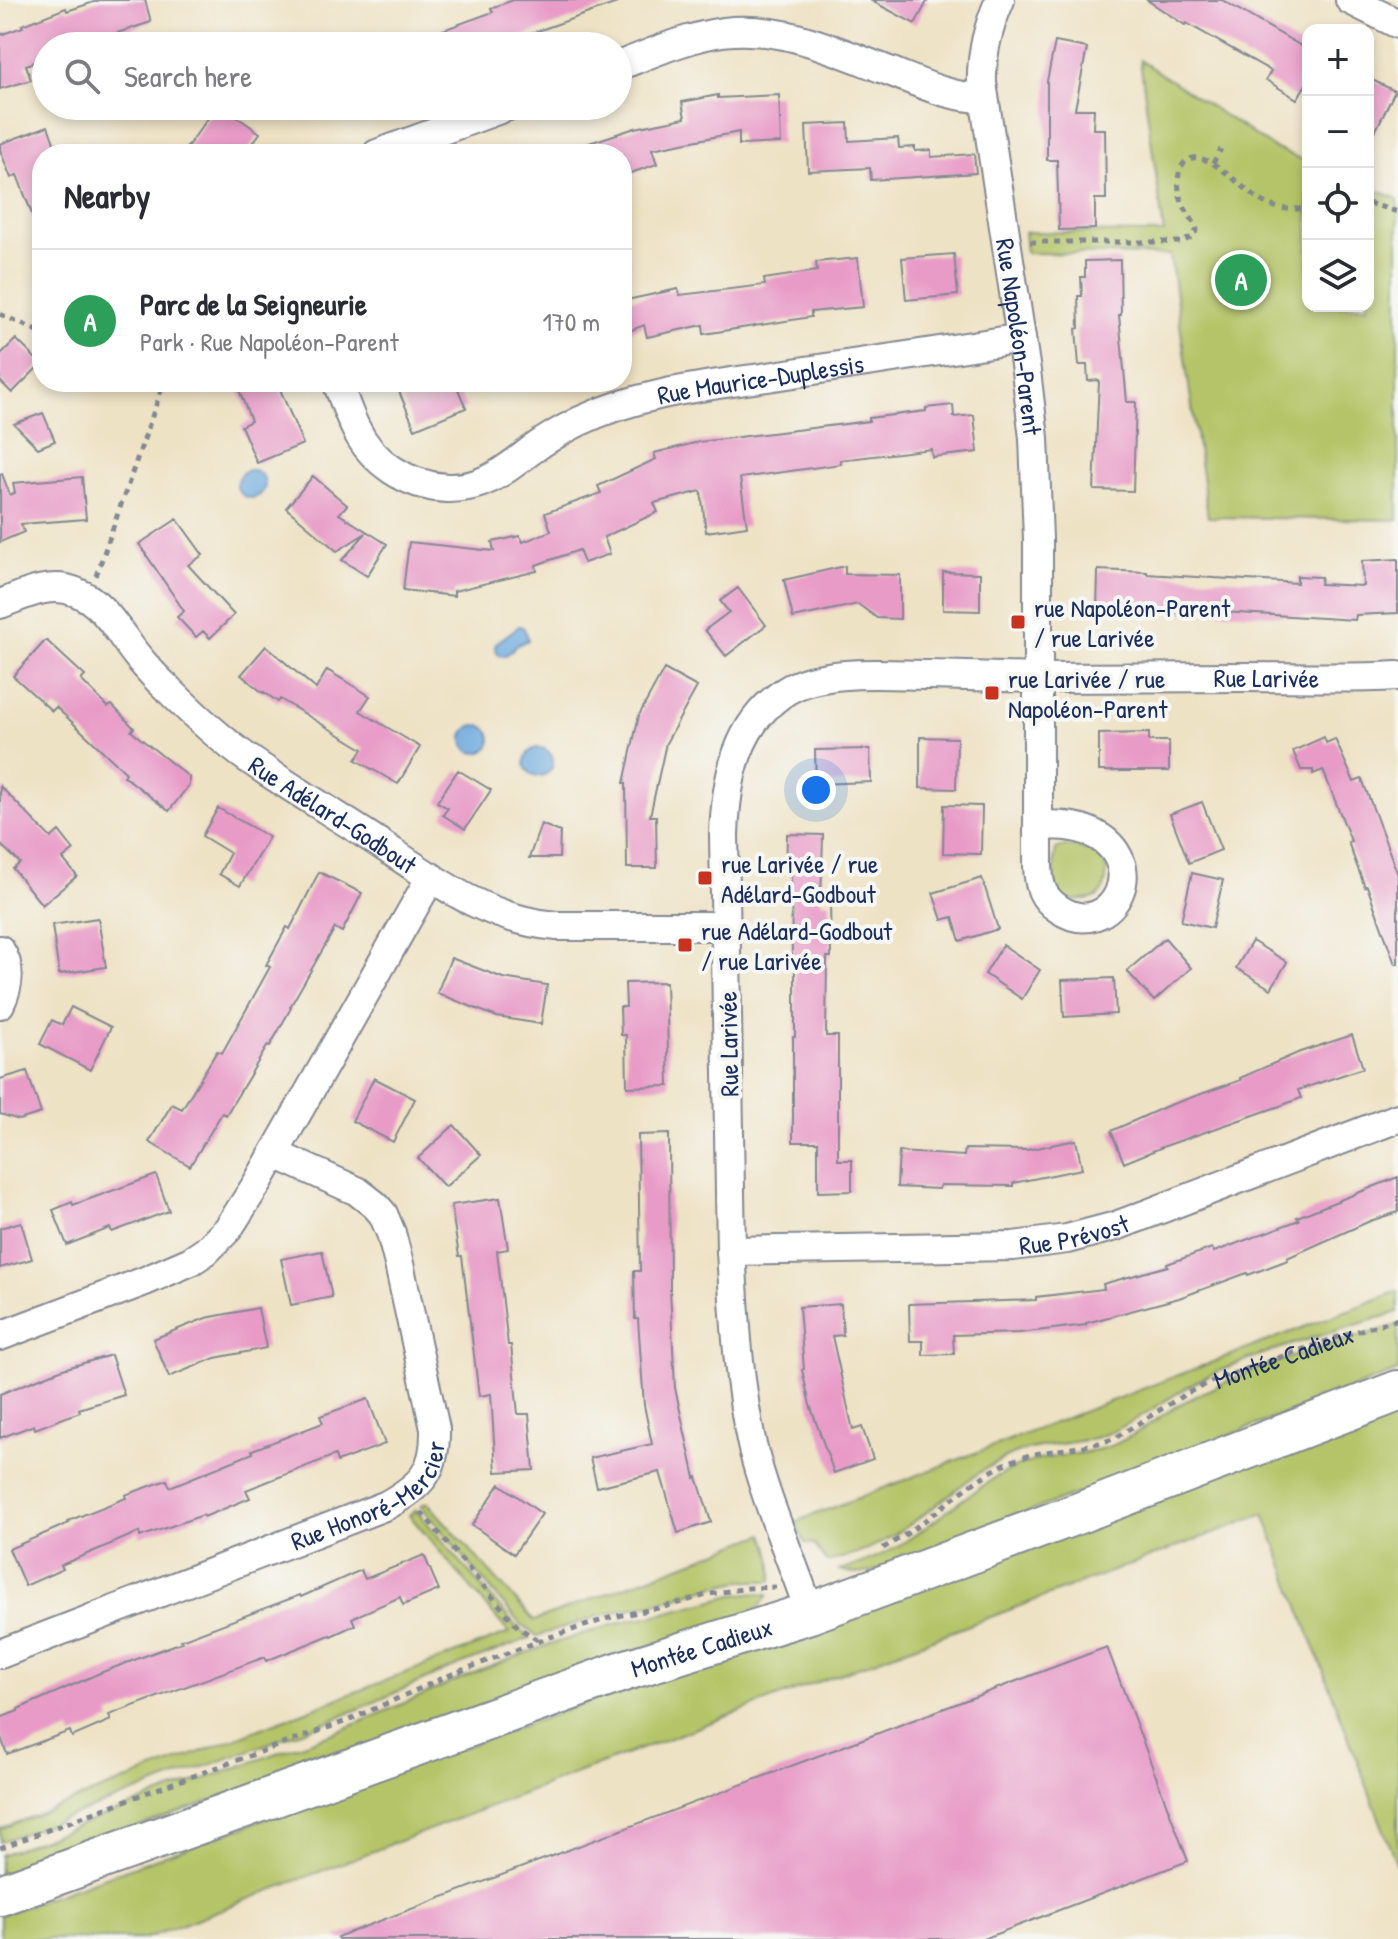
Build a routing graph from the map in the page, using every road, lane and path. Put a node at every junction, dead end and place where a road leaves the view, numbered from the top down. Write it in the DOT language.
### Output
graph roads {
  1 [pos="1000,0"];
  2 [pos="1356,1"];
  3 [pos="1398,24"];
  4 [pos="632,61"];
  5 [pos="984,98"];
  6 [pos="470,120"];
  7 [pos="404,144"];
  8 [pos="1221,149"];
  9 [pos="1213,163"];
  10 [pos="1374,205"];
  11 [pos="1302,208"];
  12 [pos="1398,212"];
  13 [pos="1025,242"];
  14 [pos="0,314"];
  15 [pos="32,328"];
  16 [pos="1021,338"];
  17 [pos="160,392"];
  18 [pos="341,392"];
  19 [pos="95,580"];
  20 [pos="0,604"];
  21 [pos="1038,678"];
  22 [pos="1397,681"];
  23 [pos="1039,825"];
  24 [pos="431,877"];
  25 [pos="726,926"];
  26 [pos="0,950"];
  27 [pos="0,1004"];
  28 [pos="1398,1118"];
  29 [pos="275,1154"];
  30 [pos="731,1251"];
  31 [pos="1398,1319"];
  32 [pos="0,1336"];
  33 [pos="1398,1391"];
  34 [pos="417,1508"];
  35 [pos="873,1552"];
  36 [pos="772,1588"];
  37 [pos="810,1613"];
  38 [pos="539,1641"];
  39 [pos="0,1654"];
  40 [pos="0,1848"];
  41 [pos="0,1895"];
  1 -- 5 [label="street, Rue Napoléon-Parent"];
  2 -- 3 [label="street"];
  4 -- 5 [label="street"];
  5 -- 16 [label="street, Rue Napoléon-Parent"];
  6 -- 7 [label="street"];
  8 -- 9 [label="path"];
  9 -- 11 [label="path"];
  9 -- 13 [label="path"];
  10 -- 12 [label="path"];
  14 -- 15 [label="path"];
  16 -- 18 [label="street, Rue Maurice-Duplessis"];
  16 -- 21 [label="street, Rue Napoléon-Parent"];
  17 -- 19 [label="path"];
  20 -- 24 [label="street, Rue Adélard-Godbout"];
  21 -- 22 [label="street, Rue Larivée"];
  21 -- 23 [label="street"];
  21 -- 25 [label="street, Rue Larivée"];
  24 -- 25 [label="street, Rue Adélard-Godbout"];
  24 -- 29 [label="street"];
  25 -- 30 [label="street, Rue Larivée"];
  26 -- 27 [label="street"];
  28 -- 30 [label="street, Rue Prévost"];
  29 -- 32 [label="street"];
  29 -- 39 [label="street, Rue Honoré-Mercier"];
  30 -- 37 [label="street, Rue Larivée"];
  31 -- 35 [label="path, Montée Cadieux"];
  33 -- 37 [label="street, Montée Cadieux"];
  34 -- 38 [label="path"];
  36 -- 38 [label="path, Montée Cadieux"];
  37 -- 41 [label="street, Montée Cadieux"];
  38 -- 40 [label="path, Montée Cadieux"];
}
